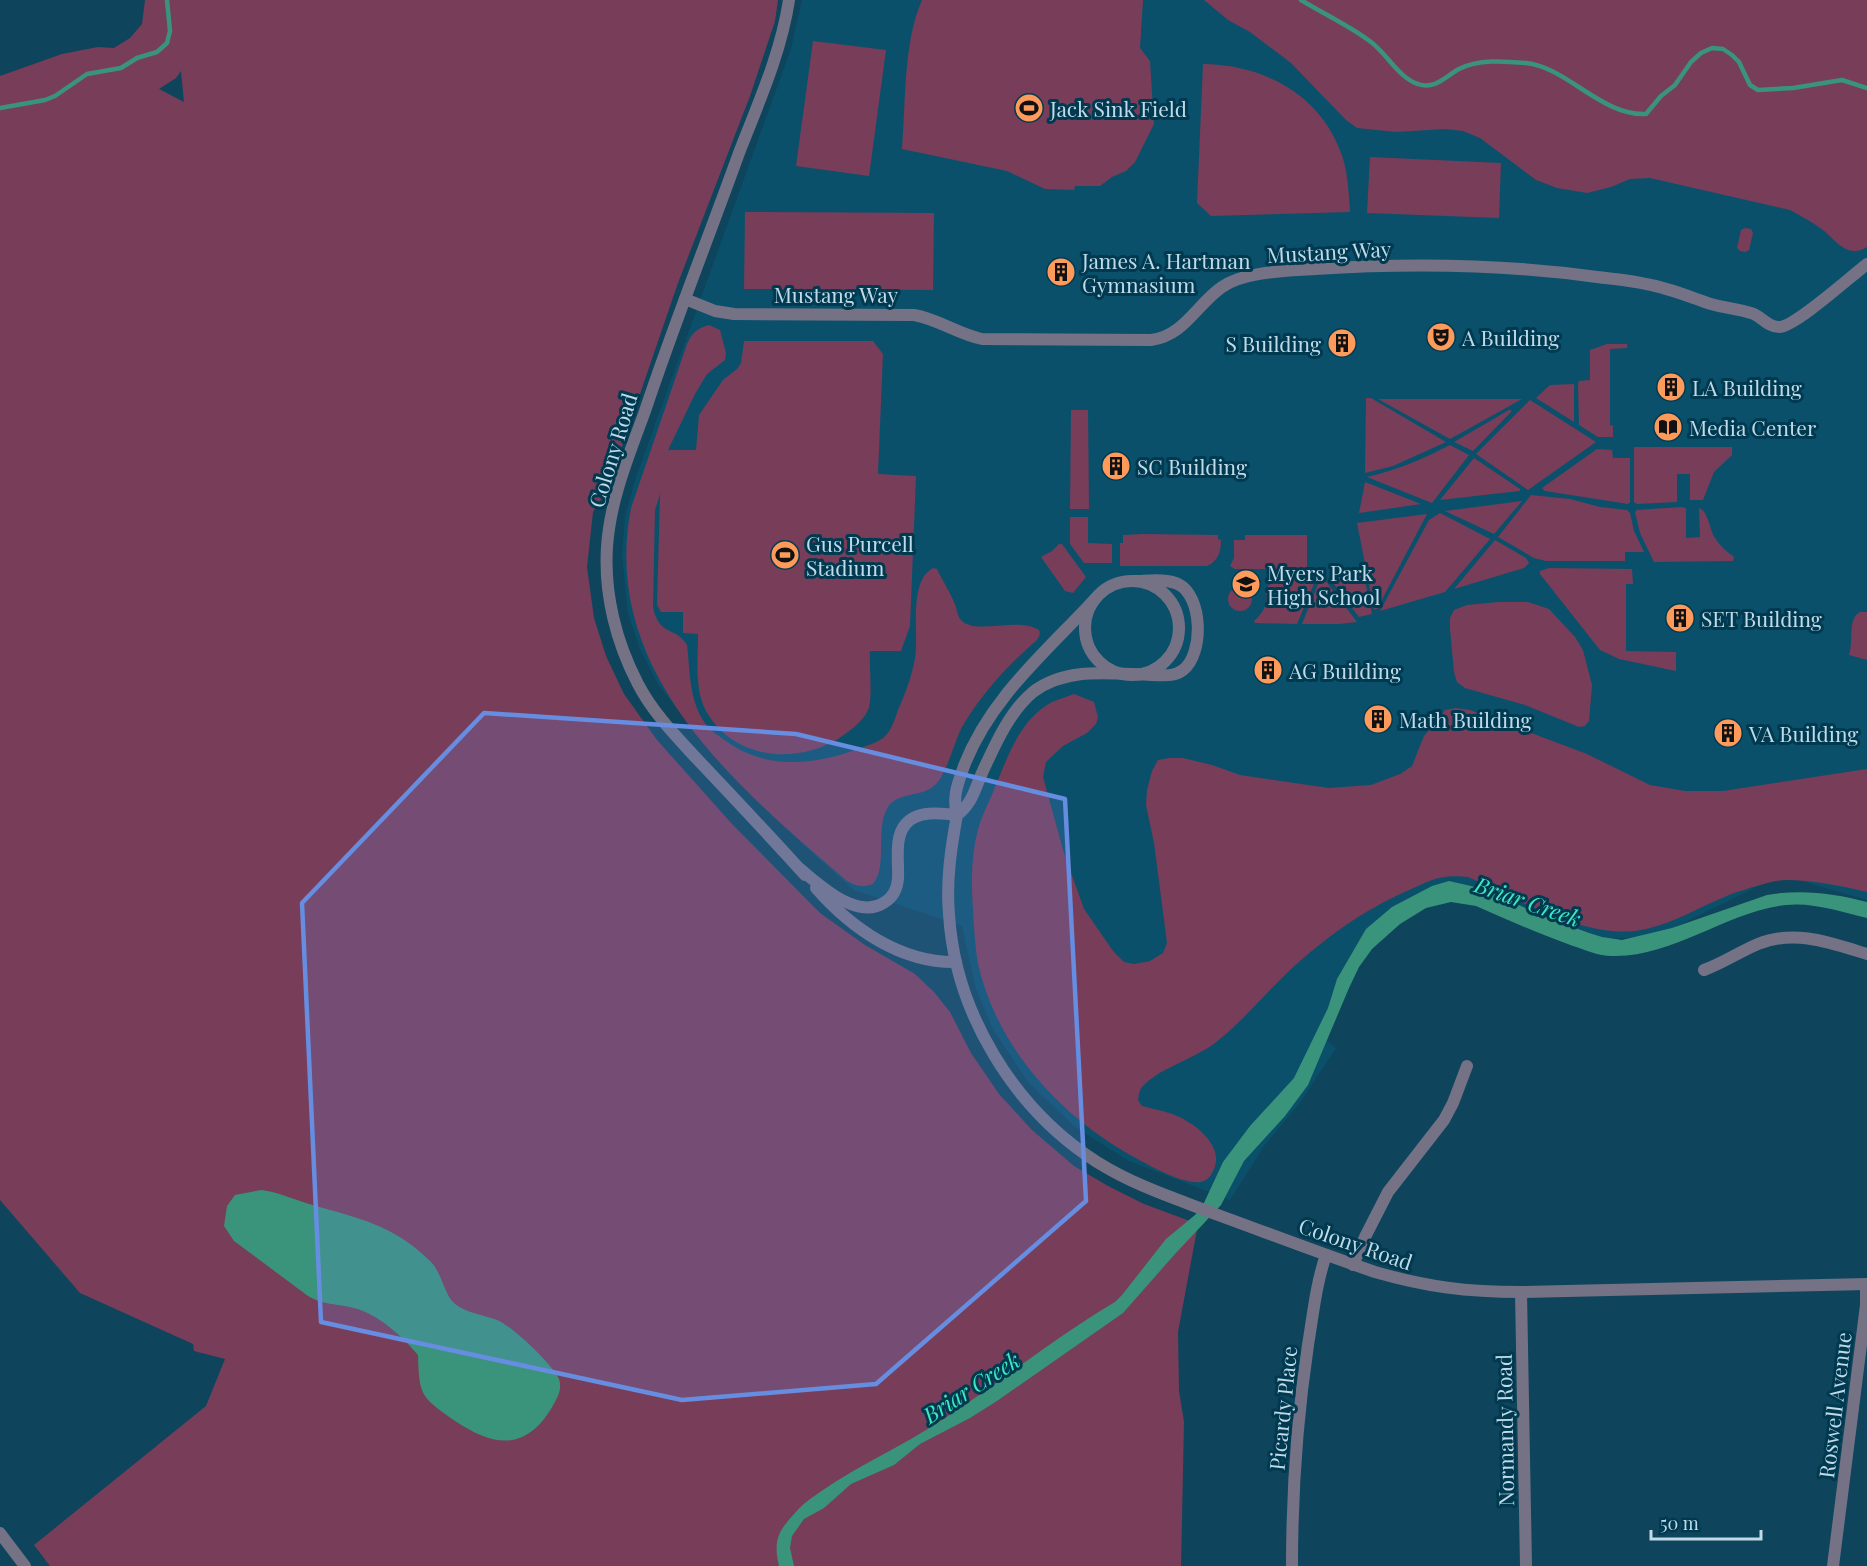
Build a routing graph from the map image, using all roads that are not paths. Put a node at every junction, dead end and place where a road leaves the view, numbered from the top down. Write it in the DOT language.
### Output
graph roads {
  1 [pos="789,0"];
  2 [pos="1867,264"];
  3 [pos="685,299"];
  4 [pos="1133,581"];
  5 [pos="1094,600"];
  6 [pos="1133,675"];
  7 [pos="957,815"];
  8 [pos="800,869"];
  9 [pos="1867,954"];
  10 [pos="956,962"];
  11 [pos="1704,970"];
  12 [pos="1467,1066"];
  13 [pos="1326,1255"];
  14 [pos="1353,1265"];
  15 [pos="1867,1284"];
  16 [pos="1521,1292"];
  17 [pos="2,1539"];
  18 [pos="25,1566"];
  19 [pos="1292,1566"];
  20 [pos="1527,1566"];
  21 [pos="1833,1566"];
  1 -- 3 [label="street, Colony Road"];
  2 -- 3 [label="street, Mustang Way"];
  3 -- 8 [label="street, Colony Road"];
  4 -- 5 [label="street"];
  4 -- 6 [label="street"];
  4 -- 6 [label="street"];
  5 -- 6 [label="street"];
  5 -- 7 [label="street"];
  6 -- 7 [label="street"];
  7 -- 8 [label="street, Colony Road"];
  7 -- 10 [label="street, Colony Road"];
  8 -- 10 [label="street, Colony Road"];
  9 -- 11 [label="street"];
  10 -- 13 [label="street, Colony Road"];
  12 -- 14 [label="street"];
  13 -- 14 [label="street, Colony Road"];
  13 -- 19 [label="street, Picardy Place"];
  14 -- 16 [label="street, Colony Road"];
  15 -- 16 [label="street, Colony Road"];
  15 -- 21 [label="street, Roswell Avenue"];
  16 -- 20 [label="street, Normandy Road"];
  17 -- 18 [label="street"];
}
